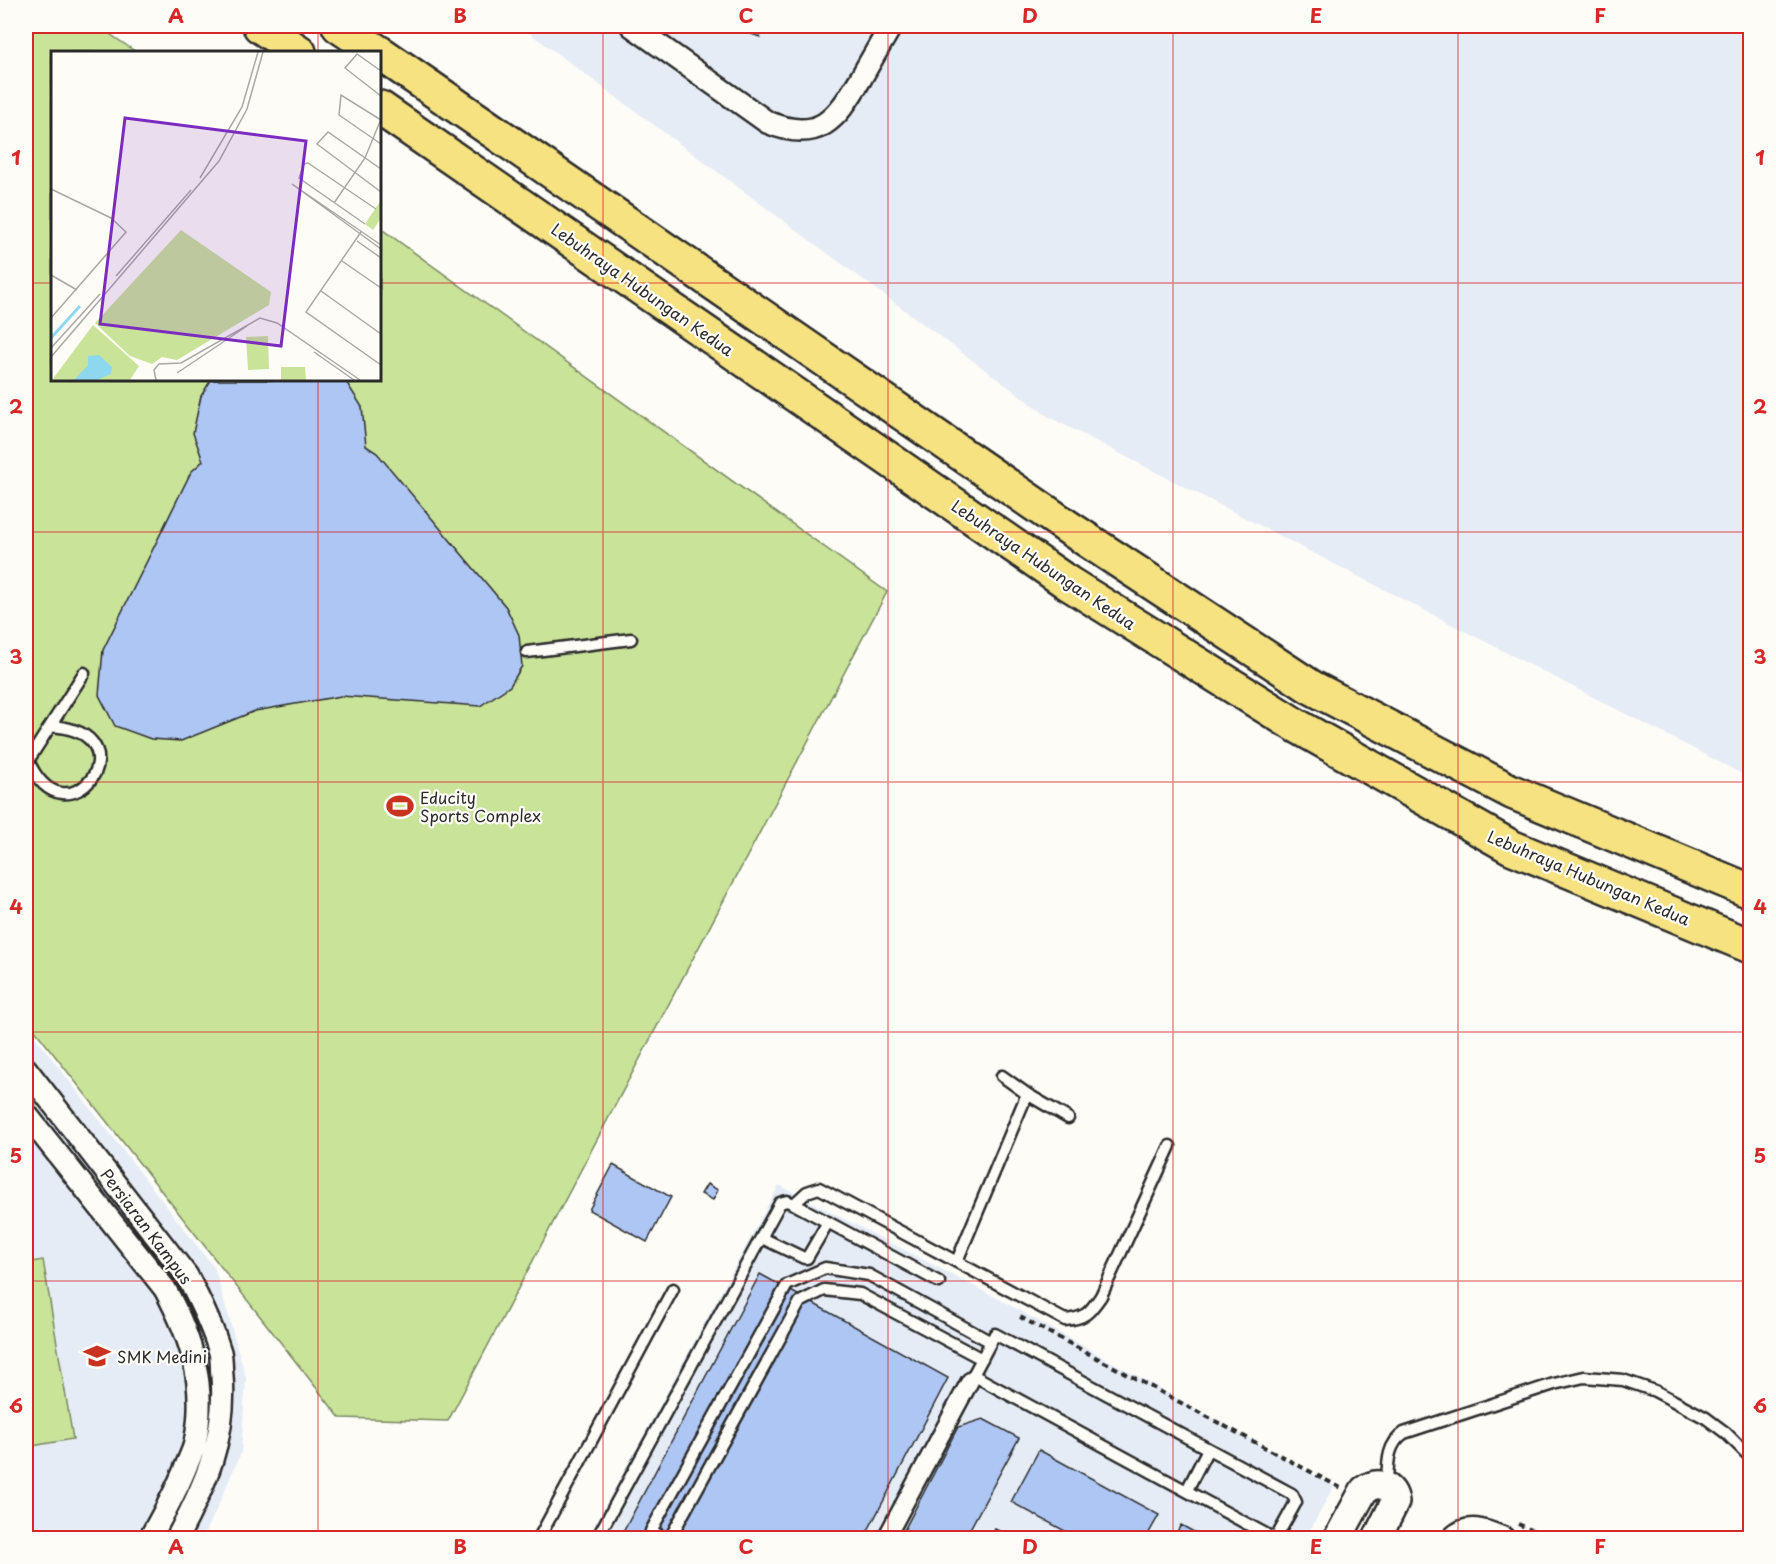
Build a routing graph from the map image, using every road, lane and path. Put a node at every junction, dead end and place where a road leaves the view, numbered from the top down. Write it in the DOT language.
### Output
graph roads {
  1 [pos="260,26"];
  2 [pos="339,26"];
  3 [pos="632,26"];
  4 [pos="891,26"];
  5 [pos="298,51"];
  6 [pos="376,51"];
  7 [pos="381,54"];
  8 [pos="381,109"];
  9 [pos="631,639"];
  10 [pos="527,652"];
  11 [pos="84,673"];
  12 [pos="50,726"];
  13 [pos="27,762"];
  14 [pos="1750,891"];
  15 [pos="1750,946"];
  16 [pos="26,1069"];
  17 [pos="1002,1076"];
  18 [pos="1027,1094"];
  19 [pos="26,1114"];
  20 [pos="1068,1118"];
  21 [pos="1170,1146"];
  22 [pos="794,1204"];
  23 [pos="828,1222"];
  24 [pos="762,1238"];
  25 [pos="957,1261"];
  26 [pos="939,1282"];
  27 [pos="673,1289"];
  28 [pos="1020,1317"];
  29 [pos="993,1338"];
  30 [pos="982,1359"];
  31 [pos="972,1378"];
  32 [pos="1208,1449"];
  33 [pos="1750,1458"];
  34 [pos="1387,1486"];
  35 [pos="1187,1490"];
  36 [pos="1343,1491"];
  37 [pos="150,1539"];
  38 [pos="177,1539"];
  39 [pos="539,1539"];
  40 [pos="597,1539"];
  41 [pos="664,1539"];
  42 [pos="670,1539"];
  43 [pos="886,1539"];
  44 [pos="1274,1539"];
  45 [pos="1338,1539"];
  46 [pos="1377,1539"];
  47 [pos="1453,1539"];
  48 [pos="1503,1539"];
  1 -- 5 [label="highway"];
  2 -- 6 [label="highway"];
  3 -- 4 [label="street"];
  7 -- 14 [label="highway"];
  8 -- 15 [label="highway, Lebuhraya Hubungan Kedua"];
  9 -- 10 [label="lane"];
  11 -- 12 [label="lane"];
  12 -- 13 [label="lane"];
  12 -- 13 [label="lane"];
  16 -- 38 [label="street, Persiaran Kampus"];
  17 -- 18 [label="lane"];
  18 -- 20 [label="lane"];
  18 -- 25 [label="lane"];
  19 -- 37 [label="street, Persiaran Kampus"];
  21 -- 25 [label="lane"];
  22 -- 23 [label="lane"];
  22 -- 24 [label="lane"];
  22 -- 25 [label="lane"];
  23 -- 24 [label="lane"];
  23 -- 26 [label="lane"];
  24 -- 40 [label="lane"];
  27 -- 39 [label="lane"];
  28 -- 36 [label="path"];
  29 -- 30 [label="lane"];
  29 -- 32 [label="lane"];
  29 -- 41 [label="lane"];
  30 -- 31 [label="lane"];
  30 -- 42 [label="lane"];
  31 -- 35 [label="lane"];
  31 -- 43 [label="street"];
  32 -- 35 [label="lane"];
  32 -- 44 [label="lane"];
  33 -- 34 [label="lane"];
  34 -- 45 [label="street"];
  34 -- 46 [label="street"];
  35 -- 44 [label="lane"];
  47 -- 48 [label="street"];
}
